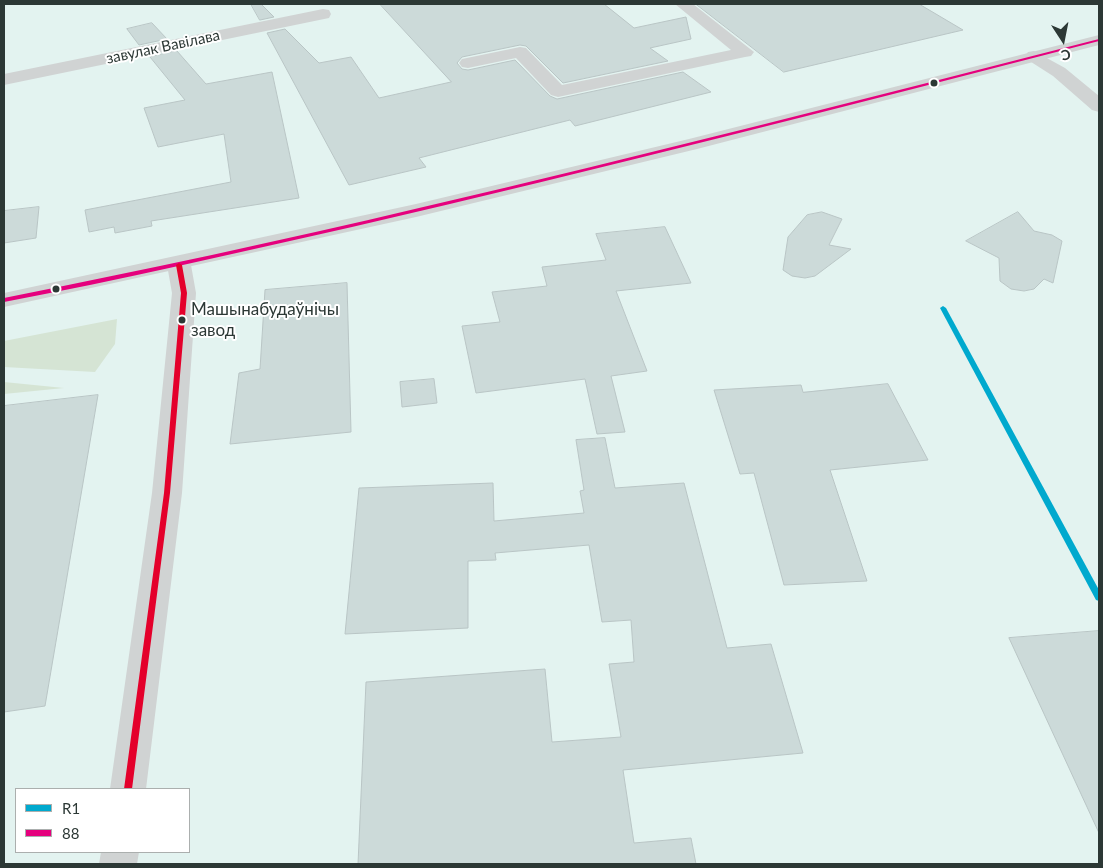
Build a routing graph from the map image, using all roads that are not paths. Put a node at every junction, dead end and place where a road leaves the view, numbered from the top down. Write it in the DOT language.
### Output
graph roads {
  1 [pos="683,4"];
  2 [pos="323,14"];
  3 [pos="1099,40"];
  4 [pos="1034,56"];
  5 [pos="468,63"];
  6 [pos="4,80"];
  7 [pos="1099,106"];
  8 [pos="179,265"];
  9 [pos="4,300"];
  10 [pos="128,788"];
  1 -- 5 [label="main road"];
  2 -- 6 [label="main road, завулак Вавілава"];
  3 -- 4 [label="main road"];
  4 -- 7 [label="main road"];
  4 -- 8 [label="main road"];
  8 -- 9 [label="main road"];
  8 -- 10 [label="main road"];
}
